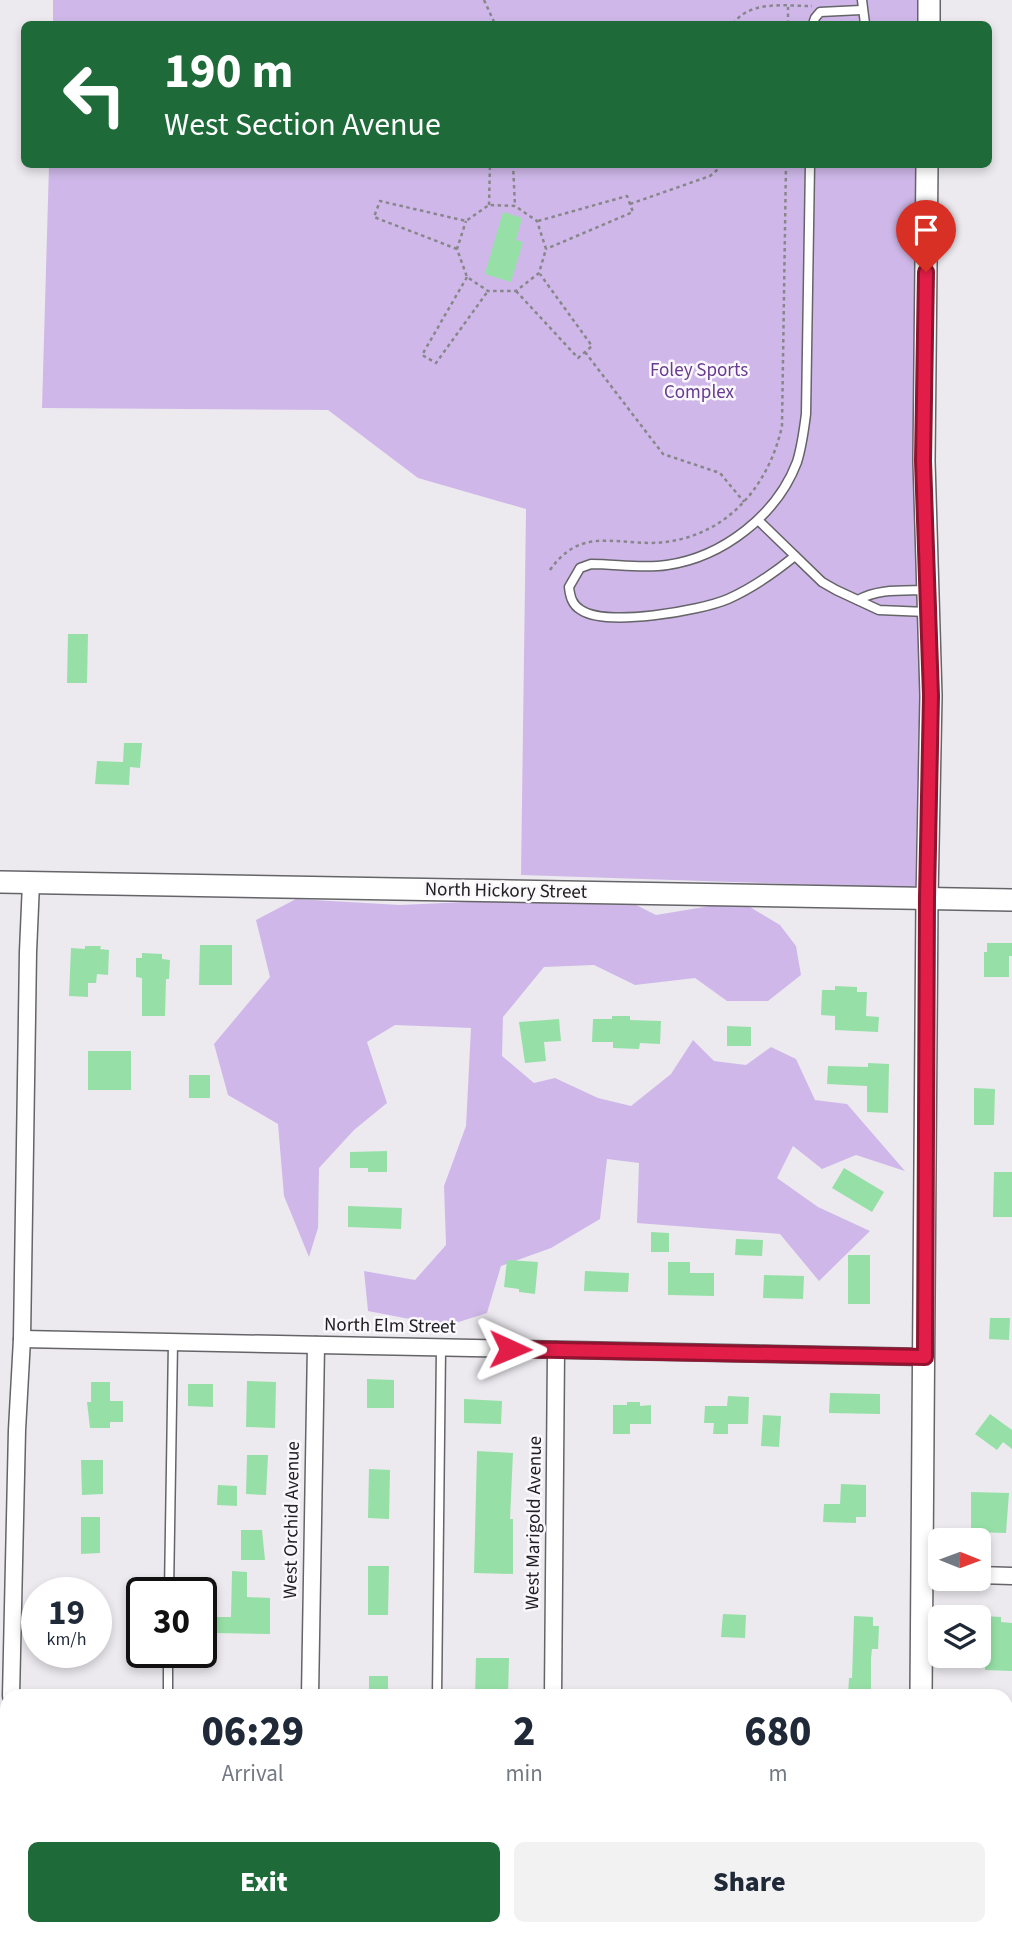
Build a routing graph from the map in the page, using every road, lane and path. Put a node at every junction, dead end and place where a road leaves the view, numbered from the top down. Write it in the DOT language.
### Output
graph roads {
  1 [pos="484,0"];
  2 [pos="862,0"];
  3 [pos="929,0"];
  4 [pos="818,4"];
  5 [pos="788,6"];
  6 [pos="862,10"];
  7 [pos="494,21"];
  8 [pos="735,21"];
  9 [pos="788,21"];
  10 [pos="815,21"];
  11 [pos="864,21"];
  12 [pos="929,21"];
  13 [pos="490,168"];
  14 [pos="513,168"];
  15 [pos="719,168"];
  16 [pos="786,168"];
  17 [pos="810,168"];
  18 [pos="927,168"];
  19 [pos="629,204"];
  20 [pos="489,205"];
  21 [pos="515,206"];
  22 [pos="466,221"];
  23 [pos="537,222"];
  24 [pos="457,249"];
  25 [pos="546,249"];
  26 [pos="539,273"];
  27 [pos="467,277"];
  28 [pos="488,291"];
  29 [pos="516,291"];
  30 [pos="586,352"];
  31 [pos="744,502"];
  32 [pos="758,520"];
  33 [pos="795,556"];
  34 [pos="550,570"];
  35 [pos="928,590"];
  36 [pos="858,600"];
  37 [pos="929,612"];
  38 [pos="0,882"];
  39 [pos="31,883"];
  40 [pos="927,898"];
  41 [pos="1012,900"];
  42 [pos="22,1339"];
  43 [pos="173,1342"];
  44 [pos="316,1345"];
  45 [pos="441,1348"];
  46 [pos="556,1350"];
  47 [pos="925,1357"];
  48 [pos="930,1528"];
  49 [pos="991,1575"];
  50 [pos="1012,1576"];
  51 [pos="169,1577"];
  52 [pos="929,1591"];
  53 [pos="168,1668"];
  54 [pos="6,1673"];
  55 [pos="167,1689"];
  56 [pos="310,1689"];
  57 [pos="437,1689"];
  58 [pos="552,1689"];
  59 [pos="921,1689"];
  1 -- 7 [label="path"];
  2 -- 6 [label="lane"];
  3 -- 12 [label="street"];
  4 -- 5 [label="path"];
  5 -- 8 [label="path"];
  5 -- 9 [label="path"];
  6 -- 10 [label="lane"];
  6 -- 11 [label="lane"];
  13 -- 20 [label="path"];
  14 -- 21 [label="path"];
  15 -- 19 [label="path"];
  16 -- 31 [label="path"];
  17 -- 32 [label="lane"];
  18 -- 35 [label="street"];
  19 -- 23 [label="path"];
  19 -- 25 [label="path"];
  20 -- 21 [label="path"];
  20 -- 22 [label="path"];
  21 -- 23 [label="path"];
  22 -- 24 [label="path"];
  22 -- 24 [label="path"];
  23 -- 25 [label="path"];
  24 -- 27 [label="path"];
  25 -- 26 [label="path"];
  26 -- 29 [label="path"];
  26 -- 30 [label="path"];
  27 -- 28 [label="path"];
  27 -- 28 [label="path"];
  28 -- 29 [label="path"];
  29 -- 30 [label="path"];
  30 -- 31 [label="path"];
  31 -- 34 [label="path"];
  32 -- 33 [label="lane"];
  32 -- 33 [label="lane"];
  33 -- 36 [label="lane"];
  35 -- 36 [label="lane"];
  35 -- 37 [label="street"];
  36 -- 37 [label="lane"];
  37 -- 40 [label="street"];
  38 -- 39 [label="street, North Hickory Street"];
  39 -- 40 [label="street, North Hickory Street"];
  39 -- 42 [label="street"];
  40 -- 41 [label="street, North Hickory Street"];
  40 -- 47 [label="street"];
  42 -- 43 [label="street, North Elm Street"];
  42 -- 54 [label="street"];
  43 -- 44 [label="street, North Elm Street"];
  43 -- 51 [label="lane"];
  44 -- 45 [label="street, North Elm Street"];
  44 -- 56 [label="street, West Orchid Avenue"];
  45 -- 46 [label="street, North Elm Street"];
  45 -- 57 [label="lane"];
  46 -- 47 [label="street, North Elm Street"];
  46 -- 58 [label="street, West Marigold Avenue"];
  47 -- 48 [label="street"];
  49 -- 50 [label="street"];
  52 -- 59 [label="street"];
  53 -- 55 [label="lane"];
}
